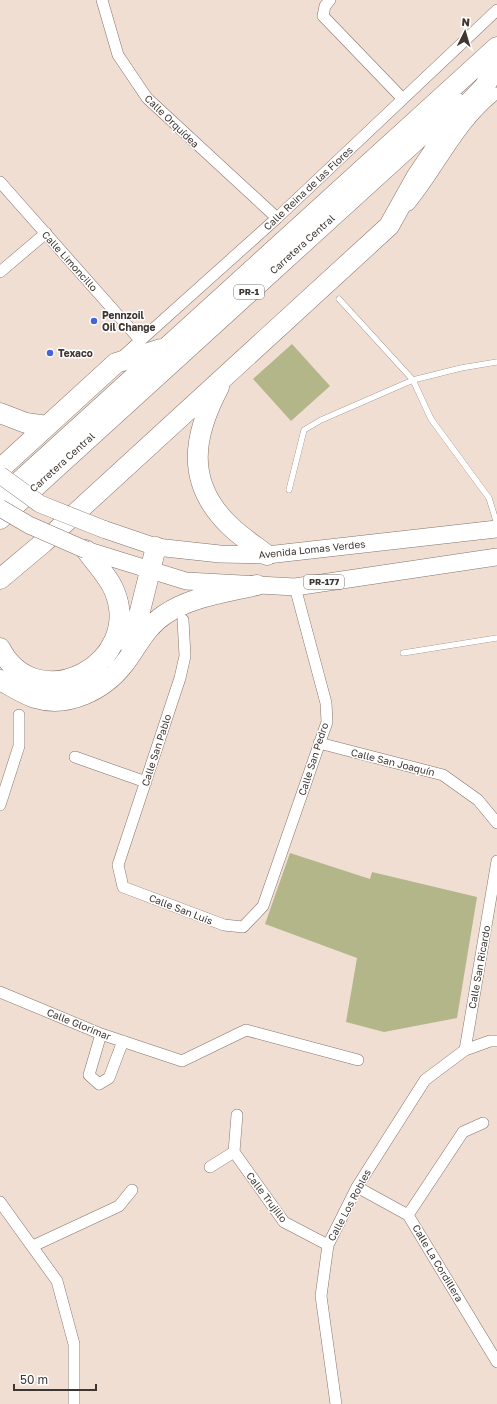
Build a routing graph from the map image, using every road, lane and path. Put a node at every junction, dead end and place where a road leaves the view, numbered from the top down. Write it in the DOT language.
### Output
graph roads {
  1 [pos="102,0"];
  2 [pos="330,0"];
  3 [pos="497,10"];
  4 [pos="497,46"];
  5 [pos="495,68"];
  6 [pos="497,93"];
  7 [pos="402,98"];
  8 [pos="0,182"];
  9 [pos="277,218"];
  10 [pos="389,226"];
  11 [pos="46,233"];
  12 [pos="0,272"];
  13 [pos="339,299"];
  14 [pos="140,340"];
  15 [pos="166,348"];
  16 [pos="497,362"];
  17 [pos="116,363"];
  18 [pos="225,377"];
  19 [pos="413,380"];
  20 [pos="0,413"];
  21 [pos="47,426"];
  22 [pos="0,469"];
  23 [pos="0,475"];
  24 [pos="289,490"];
  25 [pos="0,499"];
  26 [pos="0,508"];
  27 [pos="0,519"];
  28 [pos="497,524"];
  29 [pos="497,529"];
  30 [pos="156,547"];
  31 [pos="86,550"];
  32 [pos="267,555"];
  33 [pos="497,557"];
  34 [pos="151,571"];
  35 [pos="2,581"];
  36 [pos="257,585"];
  37 [pos="296,587"];
  38 [pos="183,620"];
  39 [pos="497,638"];
  40 [pos="0,648"];
  41 [pos="403,653"];
  42 [pos="130,655"];
  43 [pos="0,680"];
  44 [pos="19,715"];
  45 [pos="319,743"];
  46 [pos="75,757"];
  47 [pos="146,782"];
  48 [pos="0,805"];
  49 [pos="497,823"];
  50 [pos="497,861"];
  51 [pos="121,877"];
  52 [pos="248,922"];
  53 [pos="0,992"];
  54 [pos="101,1034"];
  55 [pos="123,1041"];
  56 [pos="497,1041"];
  57 [pos="465,1050"];
  58 [pos="358,1060"];
  59 [pos="237,1115"];
  60 [pos="483,1123"];
  61 [pos="234,1152"];
  62 [pos="210,1167"];
  63 [pos="357,1187"];
  64 [pos="132,1190"];
  65 [pos="0,1202"];
  66 [pos="408,1215"];
  67 [pos="328,1245"];
  68 [pos="33,1246"];
  69 [pos="497,1362"];
  70 [pos="74,1404"];
  71 [pos="336,1404"];
  1 -- 9 [label="street, Calle Orquídea"];
  2 -- 7 [label="street"];
  3 -- 7 [label="street, Calle Reina de las Flores"];
  4 -- 15 [label="highway, Carretera Central / PR-1"];
  5 -- 10 [label="highway"];
  5 -- 27 [label="highway, Carretera Central / PR-1"];
  6 -- 10 [label="street"];
  7 -- 9 [label="street, Calle Reina de las Flores"];
  8 -- 11 [label="street, Calle Limoncillo"];
  9 -- 14 [label="street, Calle Reina de las Flores"];
  10 -- 18 [label="highway"];
  11 -- 12 [label="street"];
  11 -- 14 [label="street, Calle Limoncillo"];
  13 -- 19 [label="lane"];
  14 -- 17 [label="street, Calle Reina de las Flores"];
  15 -- 17 [label="highway"];
  15 -- 25 [label="highway, Carretera Central / PR-1"];
  16 -- 19 [label="lane"];
  17 -- 21 [label="highway"];
  18 -- 32 [label="highway"];
  18 -- 35 [label="highway"];
  19 -- 24 [label="lane"];
  19 -- 28 [label="lane"];
  20 -- 21 [label="highway"];
  21 -- 22 [label="highway"];
  23 -- 30 [label="main road, Avenida Lomas Verdes, bridge"];
  26 -- 31 [label="main road, PR-177, bridge"];
  29 -- 32 [label="main road, Avenida Lomas Verdes"];
  30 -- 32 [label="main road, Avenida Lomas Verdes"];
  30 -- 34 [label="highway"];
  31 -- 34 [label="main road, PR-177"];
  31 -- 40 [label="highway"];
  33 -- 37 [label="main road, PR-177"];
  34 -- 36 [label="main road, PR-177"];
  34 -- 42 [label="highway"];
  36 -- 37 [label="main road, PR-177"];
  36 -- 42 [label="highway"];
  37 -- 45 [label="street, Calle San Pedro"];
  38 -- 47 [label="street, Calle San Pablo"];
  39 -- 41 [label="lane"];
  42 -- 43 [label="highway"];
  44 -- 48 [label="street"];
  45 -- 49 [label="street, Calle San Joaquín"];
  45 -- 52 [label="street, Calle San Pedro"];
  46 -- 47 [label="street"];
  47 -- 51 [label="street, Calle San Pablo"];
  50 -- 57 [label="street, Calle San Ricardo"];
  51 -- 52 [label="street, Calle San Luis"];
  53 -- 54 [label="street, Calle Glorimar"];
  54 -- 55 [label="street, Calle Glorimar"];
  54 -- 55 [label="street"];
  55 -- 58 [label="street, Calle Glorimar"];
  56 -- 57 [label="street, Calle Los Robles"];
  57 -- 63 [label="street, Calle Los Robles"];
  59 -- 61 [label="street"];
  60 -- 66 [label="street"];
  61 -- 62 [label="street"];
  61 -- 67 [label="street, Calle Trujillo"];
  63 -- 66 [label="street, Calle La Cordillera"];
  63 -- 67 [label="street, Calle Los Robles"];
  64 -- 68 [label="street"];
  65 -- 68 [label="street"];
  66 -- 69 [label="street, Calle La Cordillera"];
  67 -- 71 [label="street, Calle Los Robles"];
  68 -- 70 [label="street"];
}
